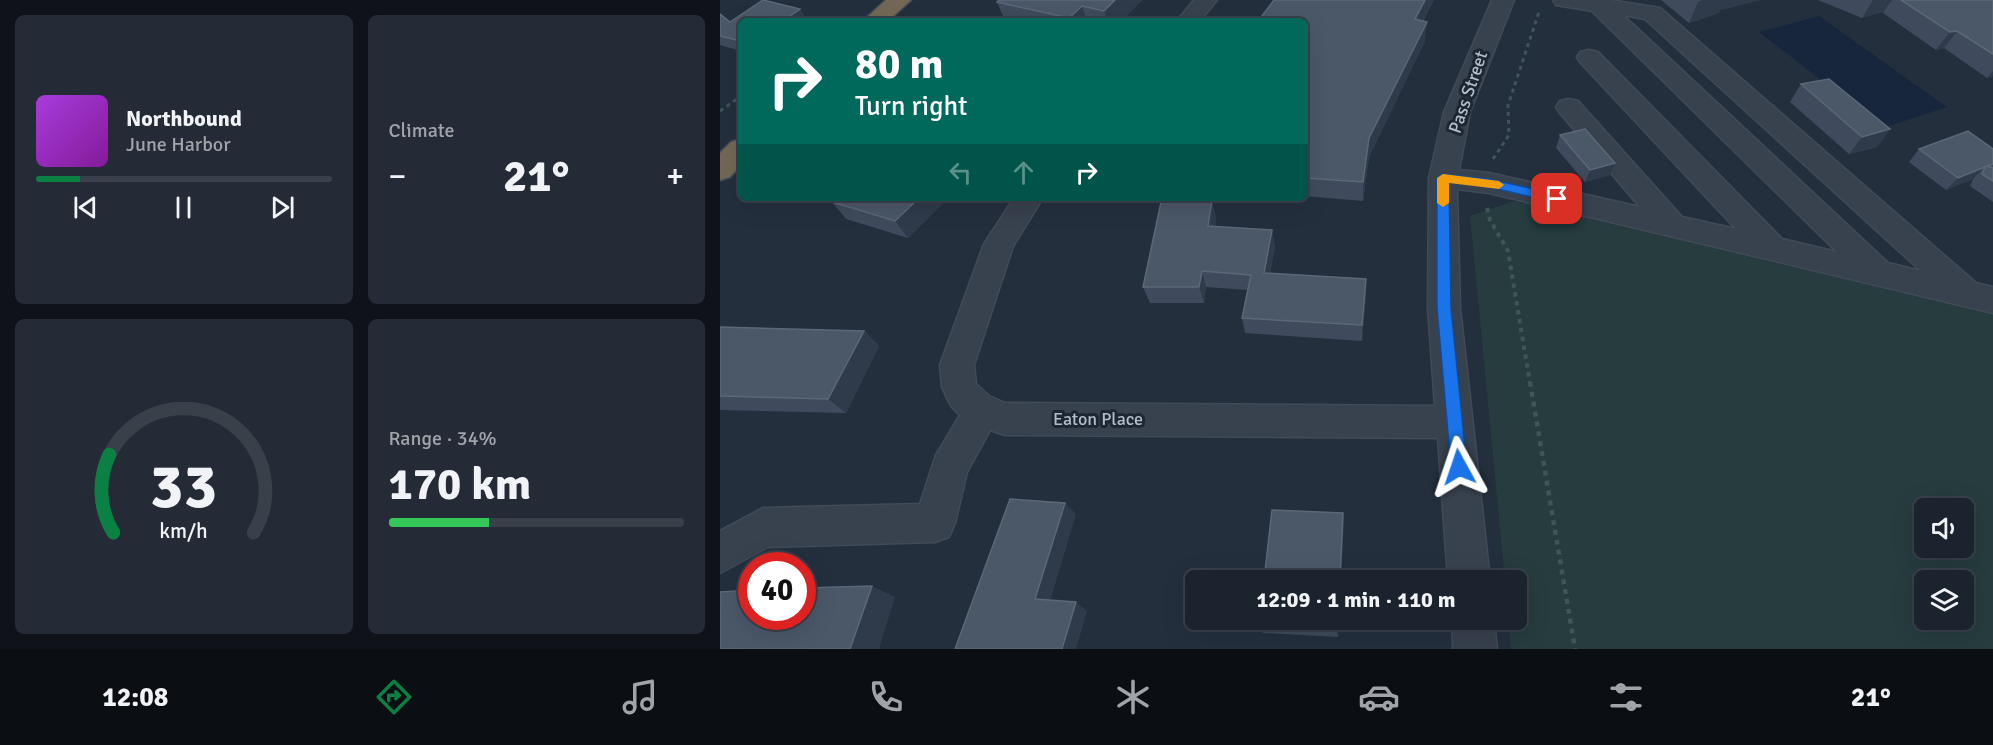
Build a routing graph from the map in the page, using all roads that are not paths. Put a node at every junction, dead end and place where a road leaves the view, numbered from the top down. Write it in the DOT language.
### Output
graph roads {
  1 [pos="900,0"];
  2 [pos="918,0"];
  3 [pos="1206,0"];
  4 [pos="1503,0"];
  5 [pos="1554,1"];
  6 [pos="1601,7"];
  7 [pos="878,18"];
  8 [pos="896,18"];
  9 [pos="1191,18"];
  10 [pos="1589,57"];
  11 [pos="1569,107"];
  12 [pos="738,129"];
  13 [pos="720,144"];
  14 [pos="738,151"];
  15 [pos="720,170"];
  16 [pos="1443,178"];
  17 [pos="1027,201"];
  18 [pos="1672,225"];
  19 [pos="1772,248"];
  20 [pos="1880,275"];
  21 [pos="1980,297"];
  22 [pos="981,411"];
  23 [pos="1455,422"];
  24 [pos="720,553"];
  25 [pos="1468,570"];
  26 [pos="1474,630"];
  27 [pos="1475,649"];
  1 -- 7 [label="highway"];
  2 -- 8 [label="highway"];
  3 -- 9 [label="street"];
  4 -- 16 [label="street, Pass Street"];
  5 -- 6 [label="street"];
  6 -- 20 [label="street"];
  6 -- 21 [label="street"];
  10 -- 19 [label="street"];
  11 -- 18 [label="street"];
  12 -- 13 [label="highway"];
  14 -- 15 [label="highway"];
  16 -- 18 [label="street"];
  16 -- 23 [label="street, Pass Street"];
  17 -- 22 [label="street"];
  18 -- 19 [label="street"];
  19 -- 20 [label="street"];
  20 -- 21 [label="street"];
  22 -- 23 [label="street, Eaton Place"];
  22 -- 24 [label="street"];
  23 -- 25 [label="street, Pass Street"];
  26 -- 27 [label="street"];
}
